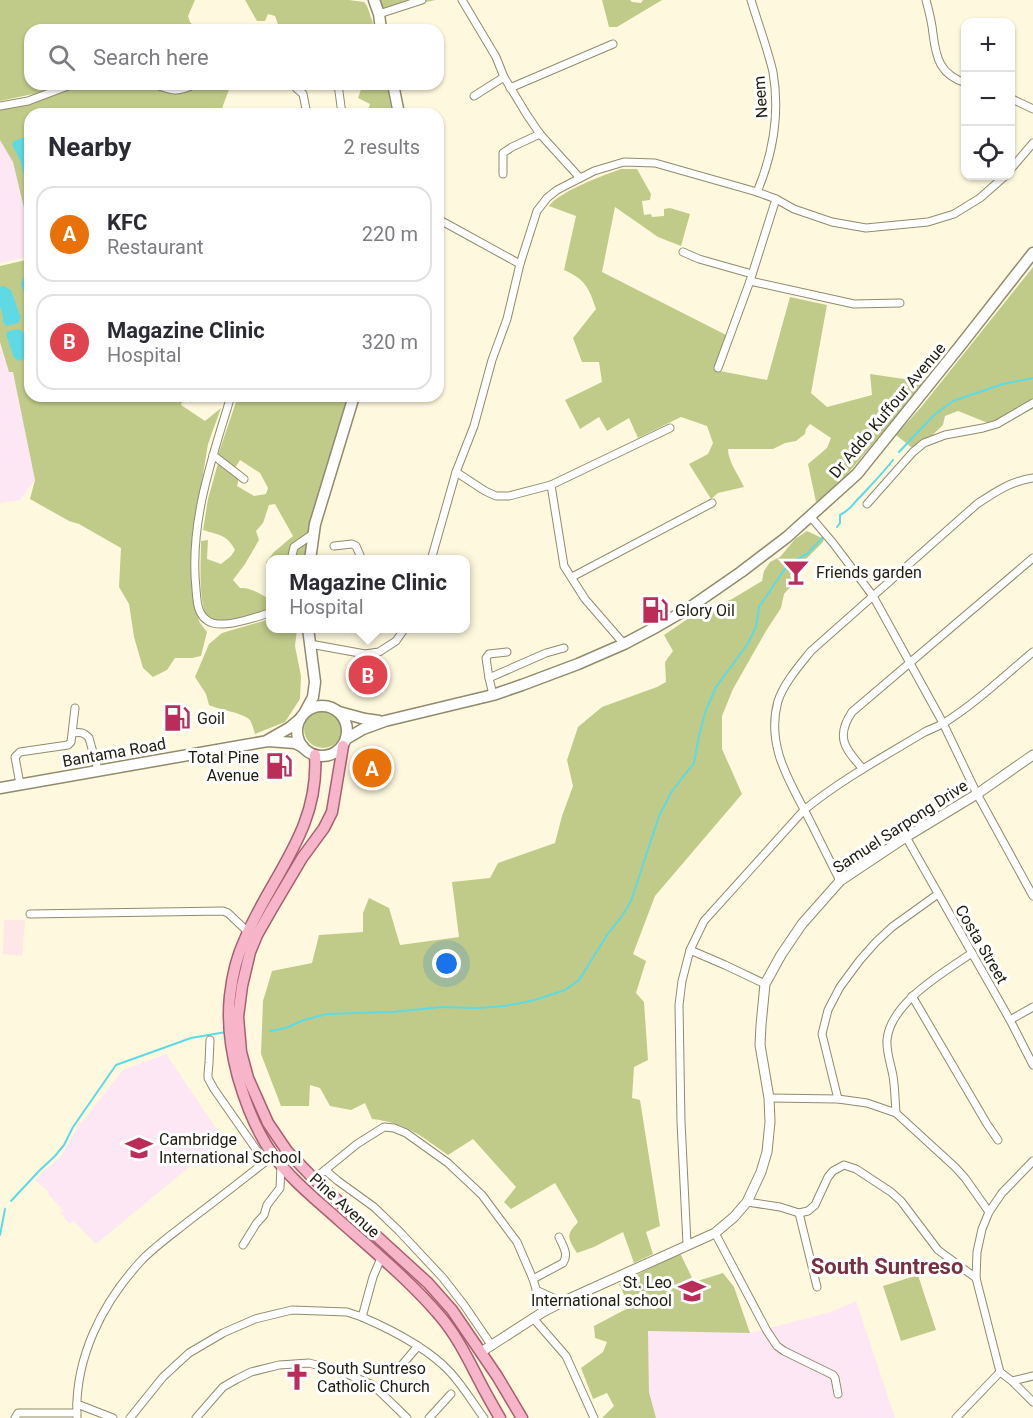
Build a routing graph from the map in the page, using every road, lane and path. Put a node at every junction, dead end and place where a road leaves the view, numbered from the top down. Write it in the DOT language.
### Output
graph roads {
  1 [pos="374,0"];
  2 [pos="422,0"];
  3 [pos="462,0"];
  4 [pos="751,0"];
  5 [pos="926,0"];
  6 [pos="379,14"];
  7 [pos="378,24"];
  8 [pos="613,44"];
  9 [pos="504,76"];
  10 [pos="961,82"];
  11 [pos="510,88"];
  12 [pos="57,90"];
  13 [pos="168,90"];
  14 [pos="184,90"];
  15 [pos="298,90"];
  16 [pos="339,90"];
  17 [pos="394,90"];
  18 [pos="474,96"];
  19 [pos="1015,100"];
  20 [pos="0,106"];
  21 [pos="306,108"];
  22 [pos="341,108"];
  23 [pos="398,108"];
  24 [pos="1033,109"];
  25 [pos="540,134"];
  26 [pos="1033,143"];
  27 [pos="1015,165"];
  28 [pos="503,174"];
  29 [pos="580,178"];
  30 [pos="1000,180"];
  31 [pos="758,192"];
  32 [pos="776,199"];
  33 [pos="444,222"];
  34 [pos="683,252"];
  35 [pos="1033,253"];
  36 [pos="520,264"];
  37 [pos="751,277"];
  38 [pos="900,303"];
  39 [pos="718,368"];
  40 [pos="229,402"];
  41 [pos="352,402"];
  42 [pos="1033,403"];
  43 [pos="670,428"];
  44 [pos="213,455"];
  45 [pos="456,472"];
  46 [pos="1033,478"];
  47 [pos="244,479"];
  48 [pos="550,485"];
  49 [pos="712,503"];
  50 [pos="867,504"];
  51 [pos="810,516"];
  52 [pos="313,534"];
  53 [pos="334,546"];
  54 [pos="292,555"];
  55 [pos="311,555"];
  56 [pos="360,555"];
  57 [pos="432,555"];
  58 [pos="1033,558"];
  59 [pos="572,577"];
  60 [pos="873,596"];
  61 [pos="266,614"];
  62 [pos="309,633"];
  63 [pos="402,633"];
  64 [pos="310,644"];
  65 [pos="624,644"];
  66 [pos="564,648"];
  67 [pos="507,652"];
  68 [pos="1033,652"];
  69 [pos="909,663"];
  70 [pos="489,678"];
  71 [pos="315,682"];
  72 [pos="493,695"];
  73 [pos="75,708"];
  74 [pos="336,710"];
  75 [pos="303,715"];
  76 [pos="385,721"];
  77 [pos="943,723"];
  78 [pos="73,734"];
  79 [pos="268,741"];
  80 [pos="345,743"];
  81 [pos="303,747"];
  82 [pos="315,755"];
  83 [pos="1033,755"];
  84 [pos="863,769"];
  85 [pos="98,770"];
  86 [pos="20,784"];
  87 [pos="0,788"];
  88 [pos="977,794"];
  89 [pos="804,810"];
  90 [pos="906,837"];
  91 [pos="840,881"];
  92 [pos="938,894"];
  93 [pos="1033,896"];
  94 [pos="30,914"];
  95 [pos="248,932"];
  96 [pos="690,950"];
  97 [pos="972,953"];
  98 [pos="765,984"];
  99 [pos="912,996"];
  100 [pos="1033,1007"];
  101 [pos="1010,1020"];
  102 [pos="210,1041"];
  103 [pos="1033,1065"];
  104 [pos="769,1098"];
  105 [pos="838,1098"];
  106 [pos="896,1113"];
  107 [pos="998,1140"];
  108 [pos="269,1159"];
  109 [pos="1033,1161"];
  110 [pos="281,1165"];
  111 [pos="325,1170"];
  112 [pos="314,1179"];
  113 [pos="747,1202"];
  114 [pos="989,1212"];
  115 [pos="799,1213"];
  116 [pos="715,1233"];
  117 [pos="559,1237"];
  118 [pos="687,1244"];
  119 [pos="243,1245"];
  120 [pos="381,1258"];
  121 [pos="976,1278"];
  122 [pos="533,1279"];
  123 [pos="817,1287"];
  124 [pos="536,1290"];
  125 [pos="562,1302"];
  126 [pos="548,1309"];
  127 [pos="362,1317"];
  128 [pos="533,1318"];
  129 [pos="418,1346"];
  130 [pos="492,1346"];
  131 [pos="481,1352"];
  132 [pos="401,1366"];
  133 [pos="1000,1372"];
  134 [pos="1033,1376"];
  135 [pos="1012,1381"];
  136 [pos="451,1394"];
  137 [pos="838,1394"];
  138 [pos="1033,1402"];
  139 [pos="77,1404"];
  140 [pos="77,1415"];
  141 [pos="15,1418"];
  142 [pos="113,1418"];
  143 [pos="130,1418"];
  144 [pos="196,1418"];
  145 [pos="407,1418"];
  146 [pos="429,1418"];
  147 [pos="484,1418"];
  148 [pos="500,1418"];
  149 [pos="522,1418"];
  150 [pos="594,1418"];
  151 [pos="956,1418"];
  1 -- 6 [label="main road"];
  2 -- 6 [label="street"];
  3 -- 9 [label="street"];
  4 -- 31 [label="street, Neem"];
  5 -- 10 [label="street"];
  6 -- 7 [label="main road"];
  8 -- 11 [label="street"];
  9 -- 11 [label="street"];
  9 -- 18 [label="street"];
  11 -- 25 [label="street"];
  12 -- 20 [label="street"];
  13 -- 14 [label="street"];
  15 -- 21 [label="street"];
  16 -- 22 [label="street"];
  17 -- 23 [label="main road"];
  19 -- 24 [label="street"];
  25 -- 28 [label="street"];
  25 -- 29 [label="street"];
  26 -- 27 [label="street"];
  29 -- 31 [label="street"];
  29 -- 36 [label="street"];
  30 -- 32 [label="street"];
  31 -- 32 [label="street"];
  32 -- 37 [label="street"];
  33 -- 36 [label="street"];
  34 -- 37 [label="street"];
  35 -- 51 [label="main road, Dr Addo Kuffour Avenue"];
  36 -- 45 [label="street"];
  37 -- 38 [label="street"];
  37 -- 39 [label="street"];
  40 -- 44 [label="street"];
  41 -- 52 [label="main road"];
  42 -- 50 [label="street"];
  43 -- 48 [label="street"];
  44 -- 47 [label="street"];
  44 -- 61 [label="street"];
  45 -- 48 [label="street"];
  45 -- 57 [label="street"];
  46 -- 60 [label="street"];
  48 -- 59 [label="street"];
  49 -- 59 [label="street"];
  51 -- 60 [label="street"];
  51 -- 65 [label="main road, Dr Addo Kuffour Avenue"];
  52 -- 54 [label="street"];
  52 -- 55 [label="main road"];
  53 -- 56 [label="street"];
  58 -- 69 [label="street"];
  59 -- 65 [label="street"];
  60 -- 69 [label="street"];
  60 -- 89 [label="street"];
  62 -- 64 [label="main road"];
  63 -- 64 [label="street"];
  64 -- 71 [label="main road"];
  65 -- 72 [label="main road, Dr Addo Kuffour Avenue"];
  66 -- 70 [label="street"];
  67 -- 70 [label="street"];
  68 -- 77 [label="street"];
  69 -- 77 [label="street"];
  69 -- 84 [label="street"];
  70 -- 72 [label="street"];
  71 -- 74 [label="main road"];
  71 -- 75 [label="main road"];
  72 -- 76 [label="main road, Dr Addo Kuffour Avenue"];
  73 -- 78 [label="street"];
  74 -- 75 [label="main road"];
  74 -- 76 [label="main road"];
  74 -- 80 [label="main road"];
  75 -- 79 [label="main road"];
  75 -- 81 [label="main road"];
  76 -- 80 [label="main road"];
  77 -- 84 [label="street"];
  77 -- 88 [label="street"];
  78 -- 85 [label="street"];
  78 -- 86 [label="street"];
  79 -- 81 [label="main road"];
  79 -- 85 [label="main road, Bantama Road"];
  80 -- 82 [label="main road"];
  80 -- 112 [label="main road"];
  81 -- 82 [label="main road"];
  82 -- 95 [label="main road, Pine Avenue"];
  83 -- 88 [label="street, Samuel Sarpong Drive"];
  84 -- 89 [label="street"];
  85 -- 86 [label="main road, Bantama Road"];
  86 -- 87 [label="main road, Bantama Road"];
  88 -- 90 [label="street, Samuel Sarpong Drive"];
  88 -- 93 [label="street"];
  89 -- 91 [label="street"];
  89 -- 96 [label="street"];
  90 -- 91 [label="street, Samuel Sarpong Drive"];
  90 -- 92 [label="street, Costa Street"];
  91 -- 98 [label="street, Samuel Sarpong Drive"];
  92 -- 97 [label="street, Costa Street"];
  92 -- 105 [label="street"];
  94 -- 95 [label="street"];
  95 -- 108 [label="main road, Pine Avenue"];
  96 -- 98 [label="street"];
  96 -- 118 [label="street"];
  97 -- 99 [label="street"];
  97 -- 101 [label="street, Costa Street"];
  98 -- 104 [label="street, Samuel Sarpong Drive"];
  99 -- 106 [label="street"];
  99 -- 107 [label="street"];
  100 -- 101 [label="street"];
  101 -- 103 [label="street, Costa Street"];
  102 -- 108 [label="street"];
  104 -- 105 [label="street"];
  104 -- 113 [label="street, Samuel Sarpong Drive"];
  105 -- 106 [label="street"];
  106 -- 114 [label="street"];
  108 -- 110 [label="main road, Pine Avenue"];
  108 -- 139 [label="street"];
  109 -- 114 [label="street"];
  110 -- 119 [label="street"];
  110 -- 120 [label="main road, Pine Avenue"];
  111 -- 112 [label="street"];
  111 -- 122 [label="street"];
  111 -- 130 [label="street"];
  112 -- 131 [label="main road"];
  113 -- 115 [label="street"];
  113 -- 116 [label="street, Samuel Sarpong Drive"];
  114 -- 121 [label="street"];
  115 -- 121 [label="street"];
  115 -- 123 [label="street"];
  116 -- 118 [label="street, Samuel Sarpong Drive"];
  116 -- 137 [label="street"];
  117 -- 122 [label="street"];
  118 -- 125 [label="street, Samuel Sarpong Drive"];
  120 -- 127 [label="street"];
  120 -- 148 [label="main road, Pine Avenue"];
  121 -- 133 [label="street"];
  122 -- 124 [label="street"];
  124 -- 125 [label="street"];
  124 -- 126 [label="street"];
  125 -- 126 [label="street, Samuel Sarpong Drive"];
  126 -- 128 [label="street, Samuel Sarpong Drive"];
  127 -- 129 [label="street"];
  127 -- 143 [label="street"];
  128 -- 130 [label="street, Samuel Sarpong Drive"];
  128 -- 150 [label="street"];
  129 -- 132 [label="street"];
  129 -- 147 [label="street"];
  130 -- 131 [label="street, Samuel Sarpong Drive"];
  131 -- 149 [label="main road"];
  133 -- 135 [label="street"];
  133 -- 151 [label="street"];
  134 -- 135 [label="street"];
  135 -- 138 [label="street"];
  136 -- 146 [label="street"];
  139 -- 140 [label="street"];
  139 -- 142 [label="street"];
  140 -- 141 [label="street"];
  144 -- 145 [label="street"];
}
